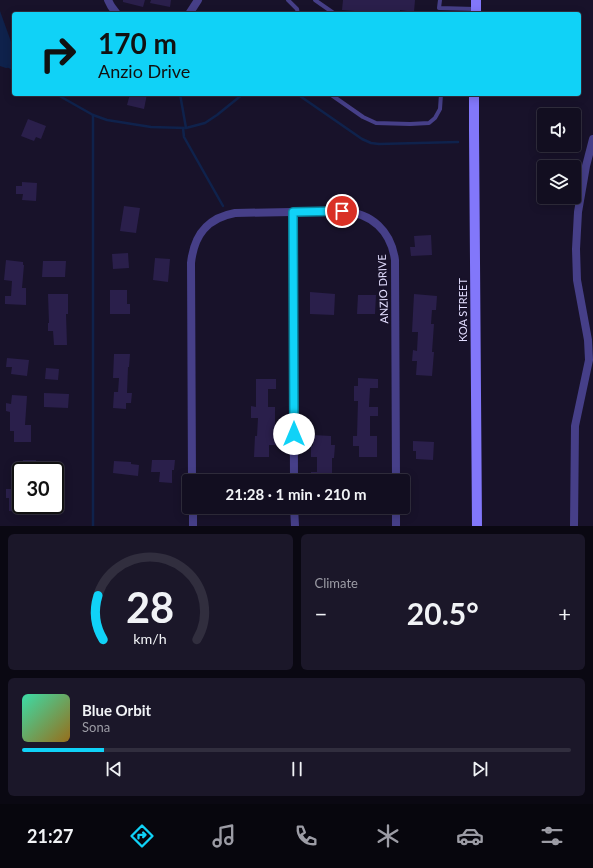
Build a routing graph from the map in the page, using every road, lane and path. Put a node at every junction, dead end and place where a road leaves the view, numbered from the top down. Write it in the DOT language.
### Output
graph roads {
  1 [pos="108,0"];
  2 [pos="198,0"];
  3 [pos="288,0"];
  4 [pos="315,0"];
  5 [pos="440,0"];
  6 [pos="476,8"];
  7 [pos="116,12"];
  8 [pos="190,12"];
  9 [pos="298,12"];
  10 [pos="332,12"];
  11 [pos="333,96"];
  12 [pos="440,96"];
  13 [pos="474,96"];
  14 [pos="593,139"];
  15 [pos="293,212"];
  16 [pos="192,474"];
  17 [pos="294,474"];
  18 [pos="396,474"];
  19 [pos="193,514"];
  20 [pos="294,514"];
  21 [pos="396,514"];
  22 [pos="193,526"];
  23 [pos="294,526"];
  24 [pos="396,526"];
  25 [pos="476,526"];
  26 [pos="574,526"];
  1 -- 7 [label="street"];
  2 -- 8 [label="street"];
  3 -- 9 [label="lane"];
  4 -- 10 [label="lane"];
  5 -- 6 [label="lane"];
  11 -- 12 [label="lane"];
  13 -- 25 [label="main road, KOA STREET"];
  14 -- 26 [label="street"];
  15 -- 16 [label="street, ANZIO DRIVE"];
  15 -- 17 [label="street"];
  15 -- 18 [label="street, ANZIO DRIVE"];
  19 -- 22 [label="street"];
  20 -- 23 [label="street"];
  21 -- 24 [label="street"];
}
